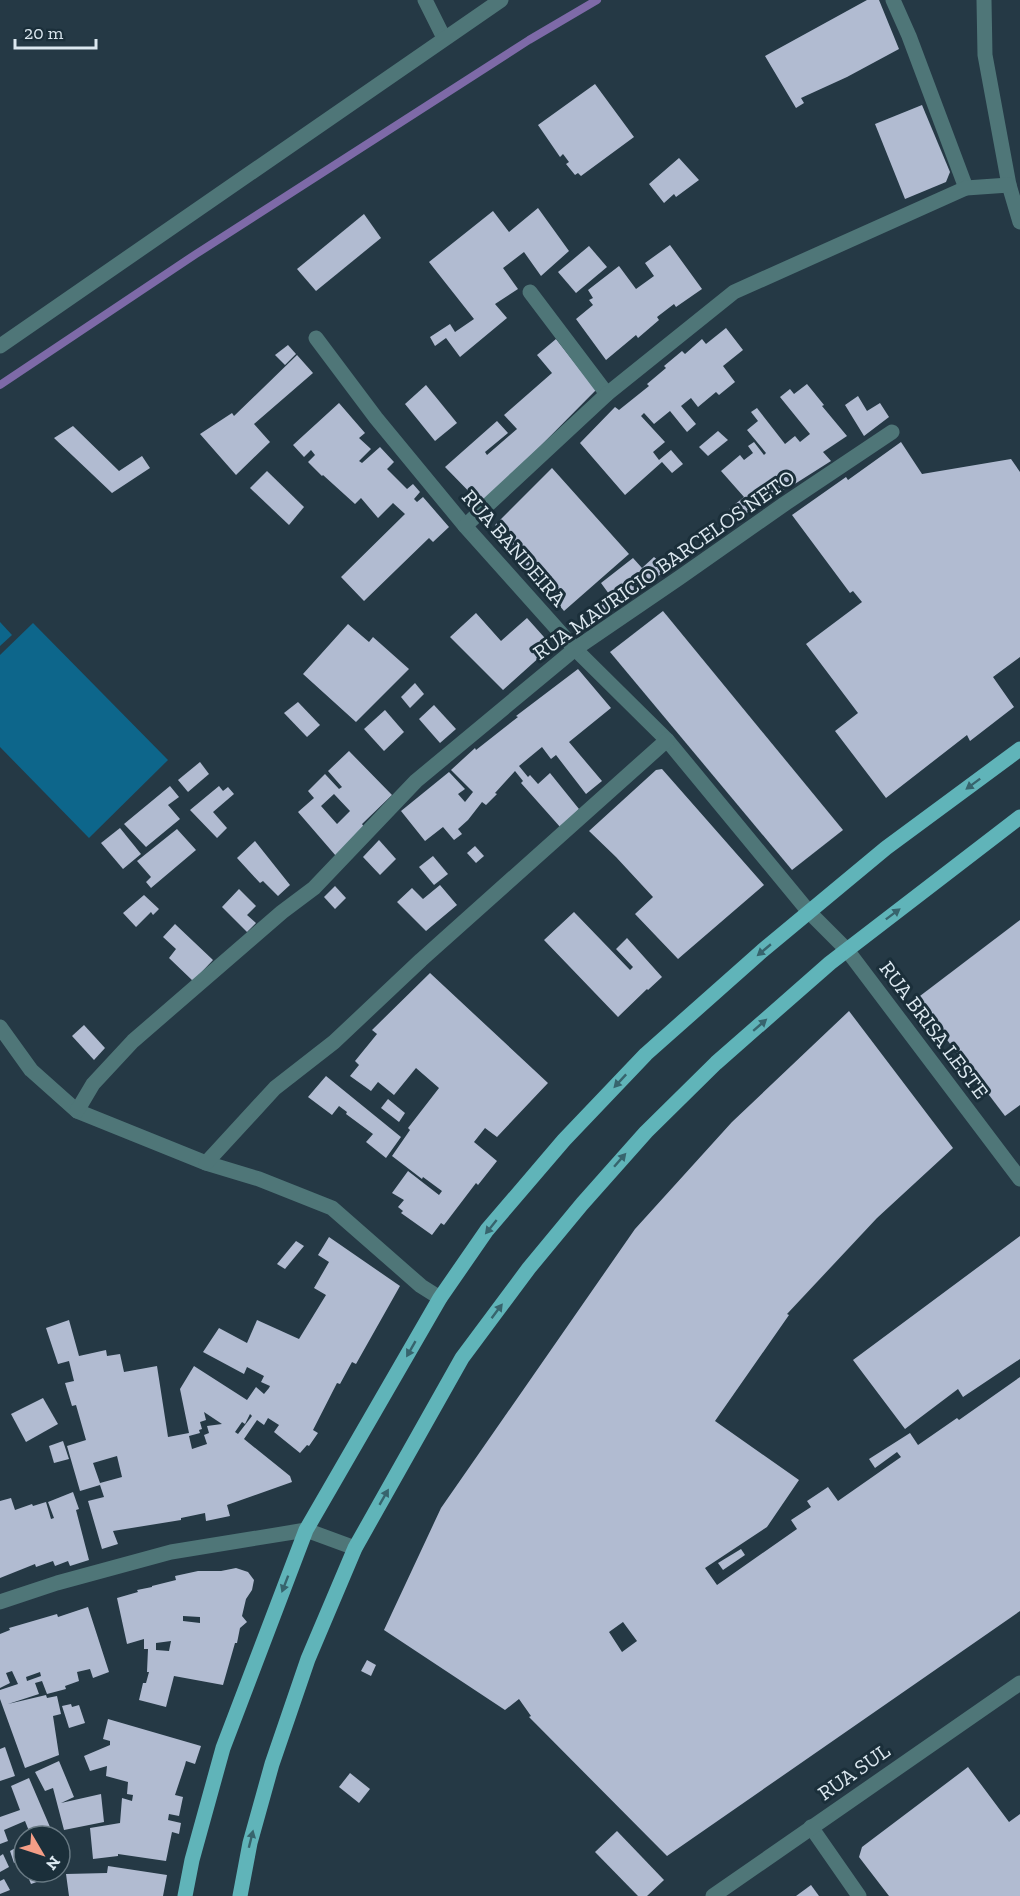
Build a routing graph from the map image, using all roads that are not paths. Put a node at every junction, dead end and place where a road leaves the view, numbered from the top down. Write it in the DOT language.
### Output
graph roads {
  1 [pos="425,0"];
  2 [pos="501,0"];
  3 [pos="893,0"];
  4 [pos="984,0"];
  5 [pos="444,38"];
  6 [pos="1009,185"];
  7 [pos="966,188"];
  8 [pos="1020,222"];
  9 [pos="530,292"];
  10 [pos="316,339"];
  11 [pos="0,346"];
  12 [pos="607,394"];
  13 [pos="892,432"];
  14 [pos="465,526"];
  15 [pos="575,649"];
  16 [pos="667,740"];
  17 [pos="1020,749"];
  18 [pos="1020,817"];
  19 [pos="809,912"];
  20 [pos="847,950"];
  21 [pos="0,1027"];
  22 [pos="77,1111"];
  23 [pos="206,1164"];
  24 [pos="1020,1179"];
  25 [pos="440,1298"];
  26 [pos="306,1530"];
  27 [pos="355,1548"];
  28 [pos="0,1602"];
  29 [pos="1020,1683"];
  30 [pos="811,1827"];
  31 [pos="185,1896"];
  32 [pos="240,1896"];
  33 [pos="713,1896"];
  34 [pos="859,1896"];
  1 -- 5 [label="street"];
  2 -- 5 [label="street"];
  3 -- 7 [label="street"];
  4 -- 6 [label="street"];
  5 -- 11 [label="street"];
  6 -- 7 [label="street"];
  6 -- 8 [label="street"];
  7 -- 12 [label="street"];
  9 -- 12 [label="street"];
  10 -- 14 [label="street, RUA BANDEIRA"];
  12 -- 14 [label="street"];
  13 -- 15 [label="street, RUA MAURICIO BARCELOS NETO"];
  14 -- 15 [label="street, RUA BANDEIRA"];
  15 -- 16 [label="street, RUA BANDEIRA"];
  15 -- 22 [label="street, RUA MAURICIO BARCELOS NETO"];
  16 -- 19 [label="street, RUA BANDEIRA"];
  16 -- 23 [label="street"];
  17 -- 19 [label="main road, one-way"];
  20 -- 18 [label="main road, one-way"];
  19 -- 20 [label="street, RUA BRISA LESTE"];
  19 -- 25 [label="main road, one-way"];
  20 -- 24 [label="street, RUA BRISA LESTE"];
  27 -- 20 [label="main road, one-way"];
  21 -- 22 [label="street"];
  22 -- 23 [label="street"];
  23 -- 25 [label="street"];
  25 -- 26 [label="main road, one-way"];
  26 -- 27 [label="street"];
  26 -- 28 [label="street"];
  26 -- 31 [label="main road, one-way"];
  32 -- 27 [label="main road, one-way"];
  29 -- 30 [label="street, RUA SUL"];
  30 -- 33 [label="street, RUA SUL"];
  30 -- 34 [label="street"];
}
